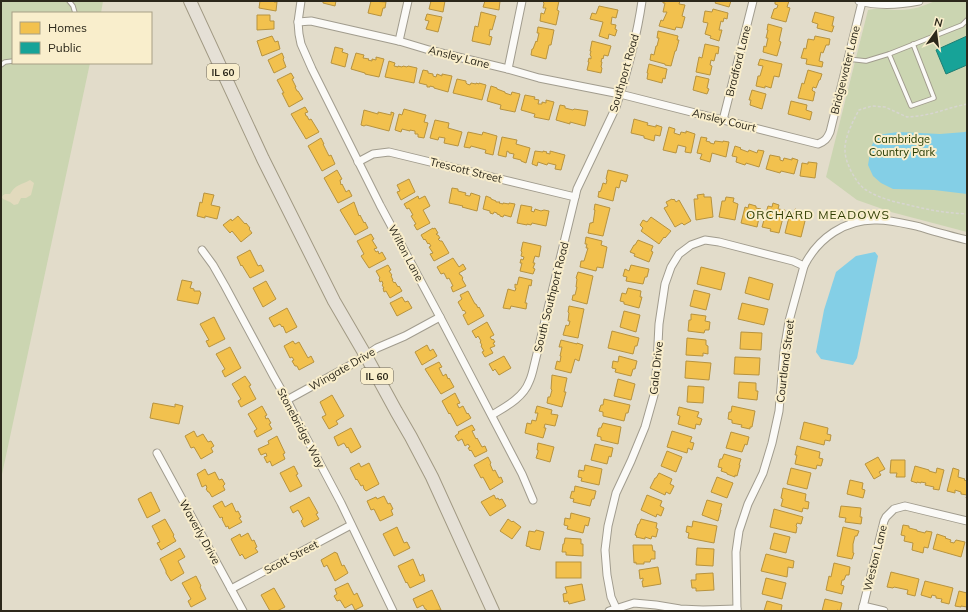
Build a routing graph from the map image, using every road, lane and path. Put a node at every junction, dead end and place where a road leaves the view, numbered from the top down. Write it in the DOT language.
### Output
graph roads {
  1 [pos="69,1"];
  2 [pos="190,1"];
  3 [pos="301,1"];
  4 [pos="408,1"];
  5 [pos="522,1"];
  6 [pos="642,1"];
  7 [pos="753,1"];
  8 [pos="860,1"];
  9 [pos="918,1"];
  10 [pos="75,12"];
  11 [pos="967,20"];
  12 [pos="298,22"];
  13 [pos="399,41"];
  14 [pos="913,44"];
  15 [pos="889,54"];
  16 [pos="848,59"];
  17 [pos="12,61"];
  18 [pos="1,64"];
  19 [pos="508,69"];
  20 [pos="620,94"];
  21 [pos="967,104"];
  22 [pos="723,120"];
  23 [pos="827,138"];
  24 [pos="358,162"];
  25 [pos="589,164"];
  26 [pos="575,197"];
  27 [pos="967,214"];
  28 [pos="967,240"];
  29 [pos="202,250"];
  30 [pos="804,266"];
  31 [pos="440,317"];
  32 [pos="366,356"];
  33 [pos="287,400"];
  34 [pos="492,415"];
  35 [pos="157,453"];
  36 [pos="533,500"];
  37 [pos="967,521"];
  38 [pos="351,525"];
  39 [pos="231,589"];
  40 [pos="863,608"];
  41 [pos="613,610"];
  42 [pos="737,610"];
  43 [pos="243,611"];
  44 [pos="393,611"];
  45 [pos="493,611"];
  46 [pos="884,611"];
  1 -- 10 [label="lane"];
  2 -- 32 [label="main road, IL 60"];
  3 -- 12 [label="street, Wilton Lane"];
  4 -- 13 [label="street"];
  5 -- 19 [label="street"];
  6 -- 20 [label="street, Southport Road"];
  7 -- 22 [label="street, Bradford Lane"];
  8 -- 9 [label="street"];
  8 -- 16 [label="street, Bridgewater Lane"];
  11 -- 14 [label="lane"];
  12 -- 13 [label="street, Ansley Lane"];
  12 -- 24 [label="street, Wilton Lane"];
  13 -- 19 [label="street, Ansley Lane"];
  14 -- 15 [label="lane"];
  14 -- 15 [label="lane"];
  15 -- 16 [label="lane"];
  16 -- 23 [label="street, Bridgewater Lane"];
  17 -- 18 [label="lane"];
  19 -- 20 [label="street, Ansley Lane"];
  20 -- 22 [label="street, Ansley Court"];
  20 -- 25 [label="street, Southport Road"];
  21 -- 27 [label="path"];
  22 -- 23 [label="street, Ansley Court"];
  24 -- 26 [label="street, Trescott Street"];
  24 -- 31 [label="street, Wilton Lane"];
  25 -- 26 [label="street, South Southport Road"];
  26 -- 34 [label="street, South Southport Road"];
  28 -- 30 [label="street, Courtland Street"];
  29 -- 33 [label="street, Stonebridge Way"];
  30 -- 41 [label="street, Gala Drive"];
  30 -- 42 [label="street, Courtland Street"];
  31 -- 32 [label="street, Wingate Drive"];
  31 -- 34 [label="street, Wilton Lane"];
  32 -- 33 [label="street, Wingate Drive"];
  32 -- 45 [label="main road, IL 60"];
  33 -- 38 [label="street, Stonebridge Way"];
  34 -- 36 [label="street, Wilton Lane"];
  35 -- 39 [label="street, Waverly Drive"];
  37 -- 40 [label="street, Weston Lane"];
  38 -- 39 [label="street, Scott Street"];
  38 -- 44 [label="street, Stonebridge Way"];
  39 -- 43 [label="street, Waverly Drive"];
  40 -- 46 [label="street"];
  41 -- 42 [label="street"];
}
